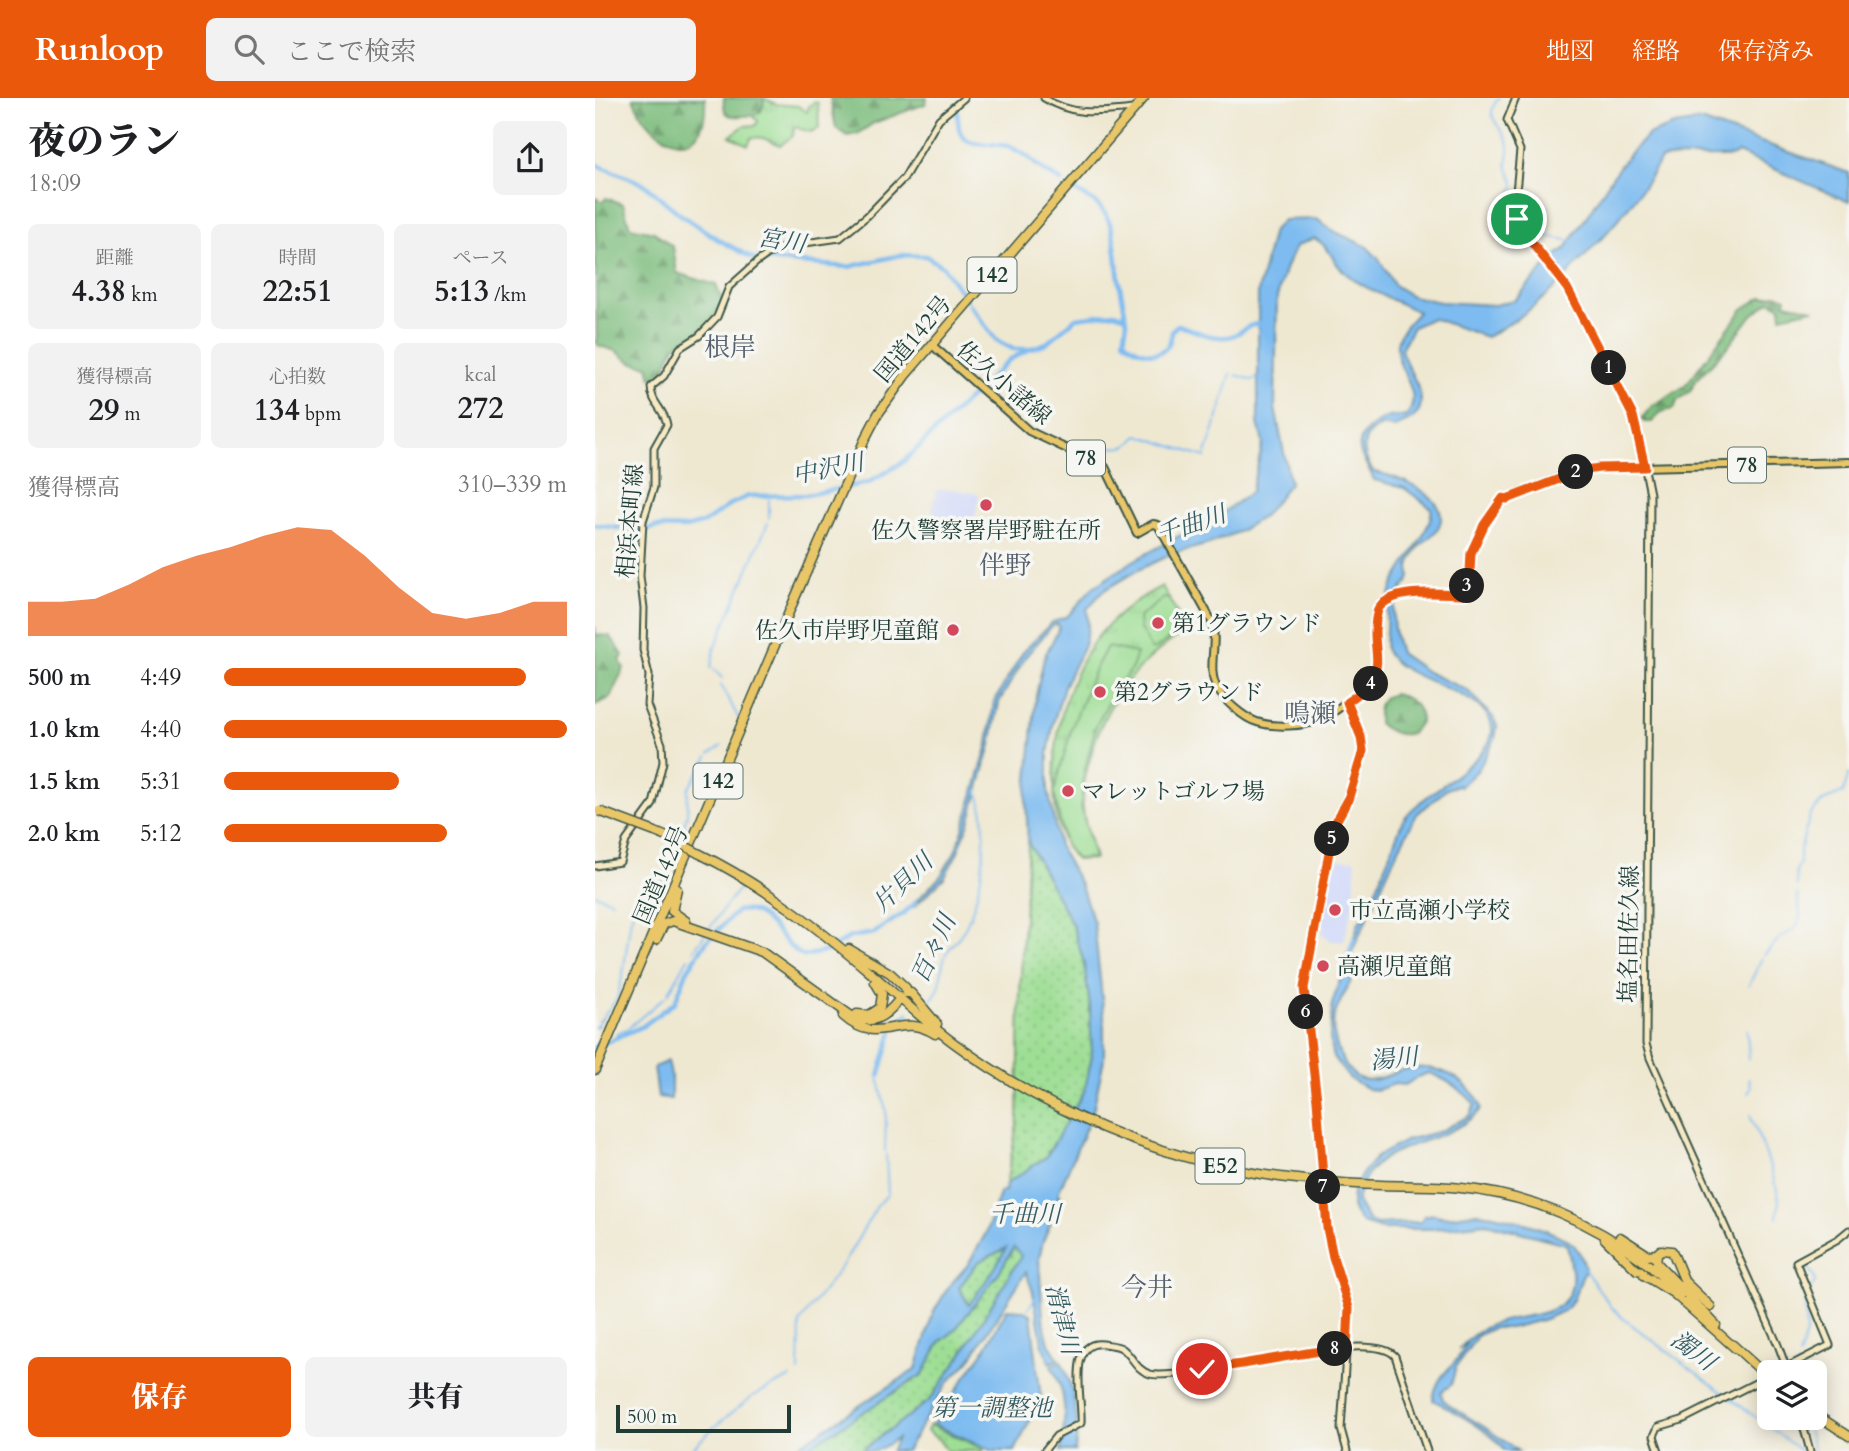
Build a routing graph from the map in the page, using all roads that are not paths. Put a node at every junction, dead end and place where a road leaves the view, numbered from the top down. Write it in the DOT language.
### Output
graph roads {
  1 [pos="964,98"];
  2 [pos="1044,98"];
  3 [pos="1144,98"];
  4 [pos="1516,98"];
  5 [pos="1135,109"];
  6 [pos="932,345"];
  7 [pos="1849,462"];
  8 [pos="1645,467"];
  9 [pos="826,530"];
  10 [pos="1347,702"];
  11 [pos="597,810"];
  12 [pos="595,866"];
  13 [pos="680,880"];
  14 [pos="787,906"];
  15 [pos="664,914"];
  16 [pos="686,922"];
  17 [pos="832,940"];
  18 [pos="653,945"];
  19 [pos="845,950"];
  20 [pos="902,998"];
  21 [pos="832,1002"];
  22 [pos="613,1032"];
  23 [pos="608,1043"];
  24 [pos="979,1061"];
  25 [pos="595,1070"];
  26 [pos="595,1079"];
  27 [pos="1553,1210"];
  28 [pos="1849,1230"];
  29 [pos="1658,1253"];
  30 [pos="1646,1266"];
  31 [pos="1711,1307"];
  32 [pos="1733,1345"];
  33 [pos="1347,1348"];
  34 [pos="1783,1360"];
  35 [pos="1804,1360"];
  36 [pos="1757,1370"];
  37 [pos="1757,1383"];
  38 [pos="1827,1422"];
  39 [pos="1804,1430"];
  40 [pos="1849,1436"];
  41 [pos="1044,1451"];
  42 [pos="1347,1451"];
  43 [pos="1427,1451"];
  44 [pos="1659,1451"];
  45 [pos="1809,1451"];
  1 -- 12 [label="main road, 相浜本町線"];
  2 -- 5 [label="main road"];
  3 -- 5 [label="highway, 国道142号 / 142"];
  4 -- 8 [label="main road, 塩名田佐久線"];
  5 -- 6 [label="highway, 国道142号 / 142"];
  6 -- 9 [label="highway, 国道142号 / 142"];
  6 -- 10 [label="main road, 佐久小諸線 / 78"];
  7 -- 8 [label="main road, 佐久小諸線 / 78"];
  8 -- 10 [label="main road, 佐久小諸線 / 78"];
  8 -- 34 [label="main road, 塩名田佐久線"];
  9 -- 13 [label="highway, 国道142号 / 142"];
  9 -- 15 [label="highway, 国道142号 / 142"];
  10 -- 33 [label="main road, bridge"];
  11 -- 14 [label="highway, E52, bridge"];
  13 -- 15 [label="highway, 国道142号 / 142"];
  13 -- 16 [label="highway"];
  14 -- 17 [label="highway"];
  14 -- 17 [label="highway, E52"];
  15 -- 16 [label="highway"];
  15 -- 18 [label="highway, 国道142号 / 142"];
  15 -- 22 [label="highway, 国道142号 / 142"];
  16 -- 18 [label="highway"];
  16 -- 21 [label="highway"];
  17 -- 19 [label="highway, E52"];
  18 -- 22 [label="highway, 国道142号 / 142"];
  19 -- 20 [label="highway"];
  19 -- 21 [label="highway"];
  19 -- 24 [label="highway, E52"];
  20 -- 21 [label="highway"];
  20 -- 24 [label="highway"];
  21 -- 24 [label="highway"];
  22 -- 23 [label="highway, 国道142号 / 142"];
  23 -- 25 [label="highway, 国道142号 / 142"];
  23 -- 26 [label="highway, 国道142号 / 142"];
  24 -- 27 [label="highway, E52"];
  27 -- 29 [label="highway"];
  27 -- 30 [label="highway, E52"];
  28 -- 35 [label="main road"];
  29 -- 30 [label="highway"];
  29 -- 31 [label="highway"];
  29 -- 32 [label="highway"];
  30 -- 32 [label="highway, E52"];
  32 -- 36 [label="highway, E52"];
  33 -- 41 [label="main road"];
  33 -- 42 [label="main road"];
  33 -- 43 [label="main road"];
  37 -- 44 [label="main road"];
  38 -- 40 [label="highway"];
  39 -- 45 [label="main road"];
}
